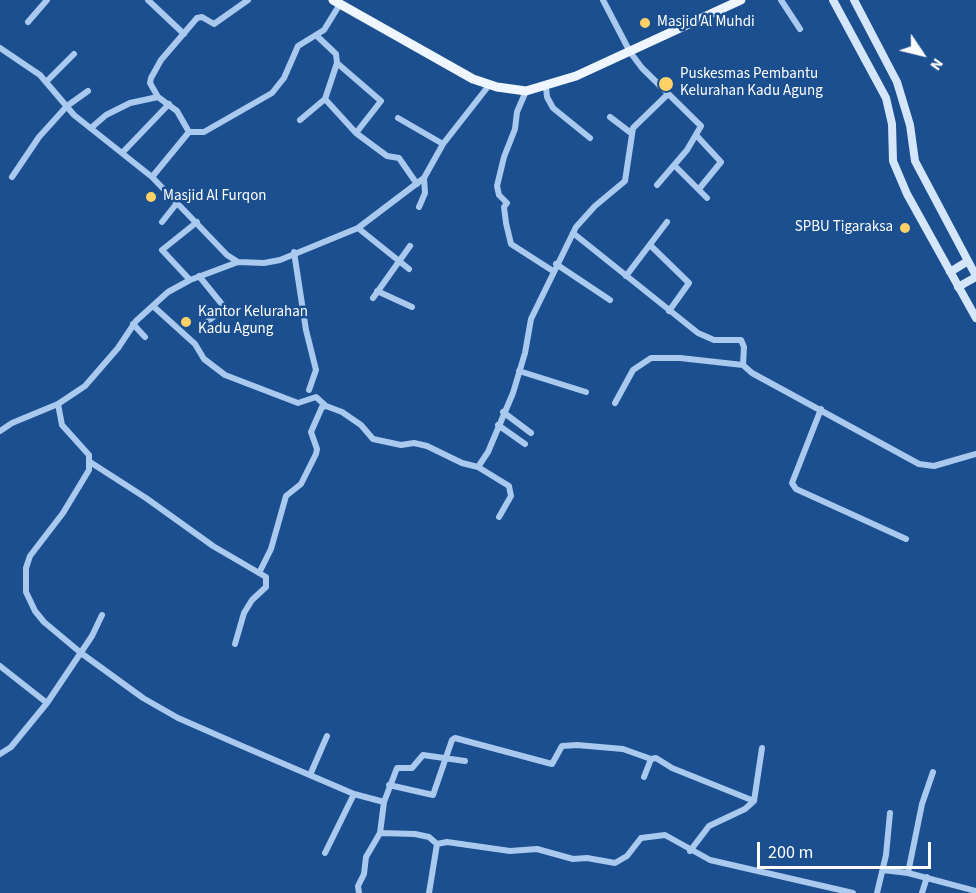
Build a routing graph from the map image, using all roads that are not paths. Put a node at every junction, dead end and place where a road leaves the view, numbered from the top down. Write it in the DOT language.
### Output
graph roads {
  1 [pos="148,0"];
  2 [pos="248,0"];
  3 [pos="603,0"];
  4 [pos="741,0"];
  5 [pos="781,0"];
  6 [pos="833,0"];
  7 [pos="854,0"];
  8 [pos="42,2"];
  9 [pos="337,2"];
  10 [pos="28,22"];
  11 [pos="800,30"];
  12 [pos="184,34"];
  13 [pos="317,36"];
  14 [pos="0,48"];
  15 [pos="630,52"];
  16 [pos="74,54"];
  17 [pos="337,63"];
  18 [pos="46,82"];
  19 [pos="490,84"];
  20 [pos="546,87"];
  21 [pos="88,91"];
  22 [pos="526,92"];
  23 [pos="667,95"];
  24 [pos="158,97"];
  25 [pos="325,99"];
  26 [pos="169,104"];
  27 [pos="66,106"];
  28 [pos="610,117"];
  29 [pos="398,118"];
  30 [pos="300,120"];
  31 [pos="91,128"];
  32 [pos="189,132"];
  33 [pos="356,133"];
  34 [pos="631,133"];
  35 [pos="696,135"];
  36 [pos="590,138"];
  37 [pos="443,144"];
  38 [pos="123,152"];
  39 [pos="674,165"];
  40 [pos="12,177"];
  41 [pos="152,177"];
  42 [pos="424,178"];
  43 [pos="417,184"];
  44 [pos="657,185"];
  45 [pos="699,189"];
  46 [pos="707,198"];
  47 [pos="177,203"];
  48 [pos="419,207"];
  49 [pos="162,222"];
  50 [pos="197,222"];
  51 [pos="667,222"];
  52 [pos="358,228"];
  53 [pos="573,233"];
  54 [pos="650,245"];
  55 [pos="410,246"];
  56 [pos="294,252"];
  57 [pos="399,261"];
  58 [pos="968,261"];
  59 [pos="238,262"];
  60 [pos="554,268"];
  61 [pos="409,269"];
  62 [pos="950,272"];
  63 [pos="199,276"];
  64 [pos="626,276"];
  65 [pos="976,277"];
  66 [pos="190,280"];
  67 [pos="958,287"];
  68 [pos="610,300"];
  69 [pos="153,306"];
  70 [pos="412,307"];
  71 [pos="669,311"];
  72 [pos="976,318"];
  73 [pos="207,322"];
  74 [pos="133,324"];
  75 [pos="146,337"];
  76 [pos="743,365"];
  77 [pos="519,371"];
  78 [pos="309,390"];
  79 [pos="586,392"];
  80 [pos="615,403"];
  81 [pos="58,404"];
  82 [pos="326,406"];
  83 [pos="821,409"];
  84 [pos="503,412"];
  85 [pos="498,425"];
  86 [pos="0,431"];
  87 [pos="531,433"];
  88 [pos="525,444"];
  89 [pos="976,454"];
  90 [pos="90,462"];
  91 [pos="478,467"];
  92 [pos="499,517"];
  93 [pos="906,539"];
  94 [pos="259,573"];
  95 [pos="102,615"];
  96 [pos="235,644"];
  97 [pos="81,653"];
  98 [pos="0,666"];
  99 [pos="47,703"];
  100 [pos="327,736"];
  101 [pos="762,748"];
  102 [pos="0,754"];
  103 [pos="446,758"];
  104 [pos="651,759"];
  105 [pos="465,761"];
  106 [pos="933,772"];
  107 [pos="310,775"];
  108 [pos="644,777"];
  109 [pos="389,785"];
  110 [pos="354,794"];
  111 [pos="754,801"];
  112 [pos="384,802"];
  113 [pos="890,813"];
  114 [pos="381,833"];
  115 [pos="437,844"];
  116 [pos="690,851"];
  117 [pos="325,853"];
  118 [pos="883,870"];
  119 [pos="908,873"];
  120 [pos="927,877"];
  121 [pos="976,891"];
  122 [pos="359,893"];
  123 [pos="429,893"];
  124 [pos="853,893"];
  125 [pos="877,893"];
  126 [pos="922,893"];
  1 -- 12 [label="street"];
  2 -- 12 [label="street"];
  3 -- 15 [label="street"];
  4 -- 15 [label="main road"];
  5 -- 11 [label="street"];
  6 -- 62 [label="main road"];
  7 -- 58 [label="main road"];
  8 -- 10 [label="street"];
  9 -- 13 [label="street"];
  9 -- 19 [label="main road"];
  12 -- 24 [label="street"];
  13 -- 17 [label="street"];
  13 -- 32 [label="street"];
  14 -- 18 [label="street"];
  15 -- 20 [label="main road"];
  15 -- 23 [label="street"];
  16 -- 18 [label="street"];
  17 -- 25 [label="street"];
  17 -- 33 [label="street"];
  18 -- 27 [label="street"];
  19 -- 22 [label="main road"];
  19 -- 37 [label="street"];
  20 -- 22 [label="main road"];
  20 -- 36 [label="street"];
  21 -- 27 [label="street"];
  22 -- 60 [label="street"];
  23 -- 34 [label="street"];
  23 -- 35 [label="street"];
  24 -- 26 [label="street"];
  24 -- 31 [label="street"];
  25 -- 30 [label="street"];
  25 -- 33 [label="street"];
  26 -- 32 [label="street"];
  26 -- 38 [label="street"];
  27 -- 31 [label="street"];
  27 -- 40 [label="street"];
  28 -- 34 [label="street"];
  29 -- 37 [label="street"];
  31 -- 38 [label="street"];
  32 -- 41 [label="street"];
  33 -- 43 [label="street"];
  34 -- 53 [label="street"];
  35 -- 39 [label="street"];
  35 -- 45 [label="street"];
  37 -- 42 [label="street"];
  38 -- 41 [label="street"];
  39 -- 44 [label="street"];
  39 -- 45 [label="street"];
  41 -- 47 [label="street"];
  42 -- 43 [label="street"];
  42 -- 48 [label="street"];
  43 -- 52 [label="street"];
  45 -- 46 [label="street"];
  47 -- 49 [label="street"];
  47 -- 50 [label="street"];
  50 -- 59 [label="street"];
  50 -- 66 [label="street"];
  51 -- 54 [label="street"];
  52 -- 56 [label="street"];
  52 -- 57 [label="street"];
  53 -- 60 [label="street"];
  53 -- 64 [label="street"];
  54 -- 64 [label="street"];
  54 -- 71 [label="street"];
  55 -- 57 [label="street"];
  56 -- 59 [label="street"];
  56 -- 78 [label="street"];
  57 -- 61 [label="street"];
  57 -- 70 [label="street"];
  58 -- 62 [label="main road"];
  58 -- 65 [label="main road"];
  59 -- 63 [label="street"];
  60 -- 68 [label="street"];
  60 -- 77 [label="street"];
  62 -- 67 [label="main road"];
  63 -- 66 [label="street"];
  63 -- 73 [label="street"];
  64 -- 71 [label="street"];
  65 -- 67 [label="main road"];
  66 -- 69 [label="street"];
  67 -- 72 [label="main road"];
  69 -- 74 [label="street"];
  69 -- 82 [label="street"];
  71 -- 76 [label="street"];
  74 -- 75 [label="street"];
  74 -- 81 [label="street"];
  76 -- 80 [label="street"];
  76 -- 83 [label="street"];
  77 -- 79 [label="street"];
  77 -- 84 [label="street"];
  81 -- 86 [label="street"];
  81 -- 90 [label="street"];
  82 -- 91 [label="street"];
  82 -- 94 [label="street"];
  83 -- 89 [label="street"];
  83 -- 93 [label="street"];
  84 -- 85 [label="street"];
  84 -- 87 [label="street"];
  85 -- 88 [label="street"];
  85 -- 91 [label="street"];
  90 -- 94 [label="street"];
  90 -- 97 [label="street"];
  91 -- 92 [label="street"];
  94 -- 96 [label="street"];
  95 -- 97 [label="street"];
  97 -- 99 [label="street"];
  97 -- 107 [label="street"];
  98 -- 99 [label="street"];
  99 -- 102 [label="street"];
  100 -- 107 [label="street"];
  101 -- 111 [label="street"];
  103 -- 104 [label="street"];
  103 -- 105 [label="street"];
  103 -- 109 [label="street"];
  103 -- 109 [label="street"];
  104 -- 108 [label="street"];
  104 -- 111 [label="street"];
  106 -- 119 [label="street"];
  107 -- 110 [label="street"];
  109 -- 112 [label="street"];
  110 -- 112 [label="street"];
  110 -- 117 [label="street"];
  111 -- 116 [label="street"];
  112 -- 114 [label="street"];
  113 -- 118 [label="street"];
  114 -- 115 [label="street"];
  114 -- 122 [label="street"];
  115 -- 116 [label="street"];
  115 -- 123 [label="street"];
  116 -- 124 [label="street"];
  118 -- 119 [label="street"];
  118 -- 125 [label="street"];
  119 -- 120 [label="street"];
  120 -- 121 [label="street"];
  120 -- 126 [label="street"];
}
